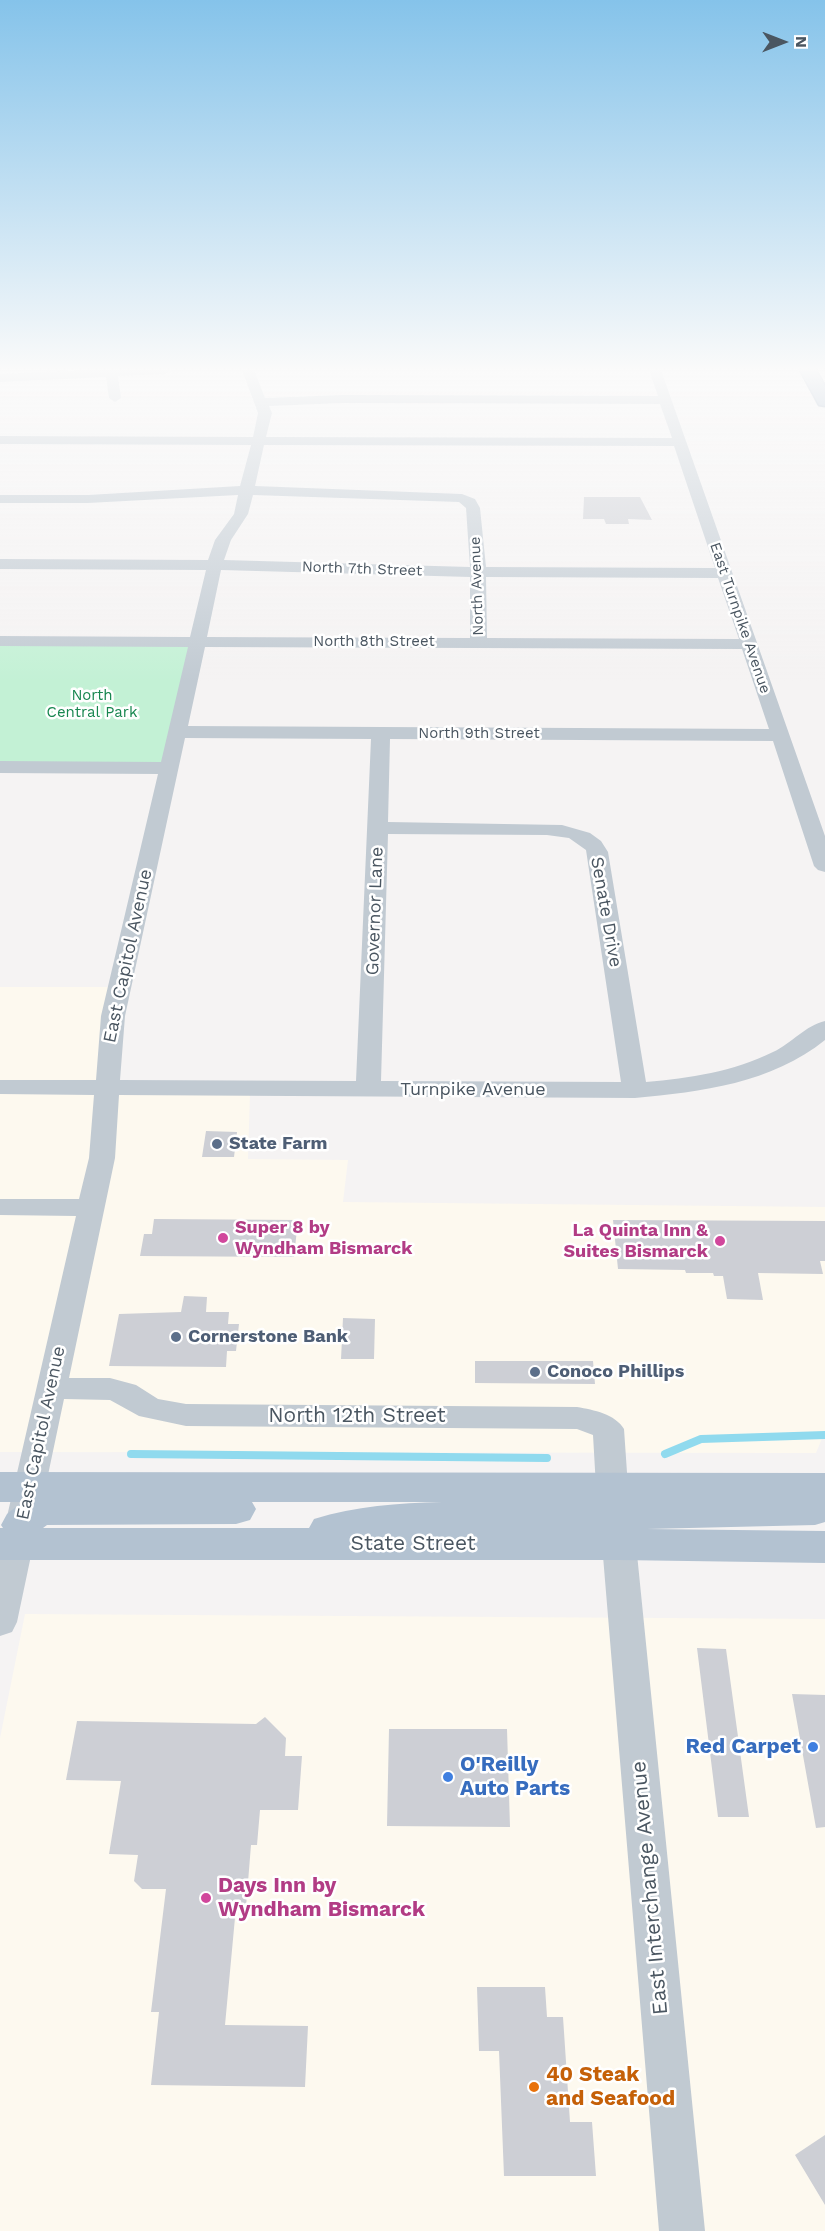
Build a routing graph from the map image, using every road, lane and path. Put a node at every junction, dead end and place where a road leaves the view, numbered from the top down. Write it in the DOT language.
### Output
graph roads {
  1 [pos="251,474"];
  2 [pos="691,474"];
  3 [pos="247,490"];
  4 [pos="0,499"];
  5 [pos="0,564"];
  6 [pos="214,565"];
  7 [pos="478,572"];
  8 [pos="725,573"];
  9 [pos="0,640"];
  10 [pos="197,641"];
  11 [pos="479,643"];
  12 [pos="749,644"];
  13 [pos="177,732"];
  14 [pos="381,733"];
  15 [pos="780,735"];
  16 [pos="0,767"];
  17 [pos="169,768"];
  18 [pos="377,828"];
  19 [pos="825,866"];
  20 [pos="825,1028"];
  21 [pos="0,1087"];
  22 [pos="108,1087"];
  23 [pos="368,1089"];
  24 [pos="635,1090"];
  25 [pos="0,1208"];
  26 [pos="91,1208"];
  27 [pos="50,1388"];
  28 [pos="612,1487"];
  29 [pos="825,1488"];
  30 [pos="825,1506"];
  31 [pos="13,1515"];
  32 [pos="260,1544"];
  33 [pos="618,1544"];
  34 [pos="669,1545"];
  35 [pos="825,1547"];
  36 [pos="825,1568"];
  37 [pos="0,1622"];
  38 [pos="682,2231"];
  1 -- 3 [label="street, East Capitol Avenue"];
  2 -- 8 [label="street, East Turnpike Avenue"];
  3 -- 4 [label="street"];
  3 -- 6 [label="street, East Capitol Avenue"];
  3 -- 7 [label="street, North Avenue"];
  5 -- 6 [label="street, North 7th Street"];
  6 -- 7 [label="street, North 7th Street"];
  6 -- 10 [label="street, East Capitol Avenue"];
  7 -- 8 [label="street, North 7th Street"];
  7 -- 11 [label="street, North Avenue"];
  8 -- 12 [label="street, East Turnpike Avenue"];
  9 -- 10 [label="street, North 8th Street"];
  10 -- 11 [label="street, North 8th Street"];
  10 -- 13 [label="street, East Capitol Avenue"];
  11 -- 12 [label="street, North 8th Street"];
  12 -- 15 [label="street, East Turnpike Avenue"];
  13 -- 14 [label="street, North 9th Street"];
  13 -- 17 [label="street, East Capitol Avenue"];
  14 -- 15 [label="street, North 9th Street"];
  14 -- 18 [label="street, Governor Lane"];
  15 -- 19 [label="street, East Turnpike Avenue"];
  16 -- 17 [label="street"];
  17 -- 22 [label="street, East Capitol Avenue"];
  18 -- 23 [label="street, Governor Lane"];
  18 -- 24 [label="street, Senate Drive"];
  20 -- 24 [label="street, Turnpike Avenue"];
  21 -- 22 [label="street, Turnpike Avenue"];
  22 -- 23 [label="street, Turnpike Avenue"];
  22 -- 26 [label="street, East Capitol Avenue"];
  23 -- 24 [label="street, Turnpike Avenue"];
  25 -- 26 [label="street"];
  26 -- 27 [label="street, East Capitol Avenue"];
  27 -- 28 [label="street, North 12th Street"];
  27 -- 31 [label="street, East Capitol Avenue"];
  28 -- 29 [label="main road"];
  28 -- 31 [label="main road"];
  28 -- 32 [label="main road"];
  30 -- 33 [label="main road"];
  31 -- 32 [label="main road, State Street"];
  31 -- 37 [label="street, East Capitol Avenue"];
  32 -- 33 [label="main road, State Street"];
  33 -- 34 [label="main road, State Street"];
  33 -- 38 [label="street, East Interchange Avenue"];
  34 -- 35 [label="main road, State Street"];
  34 -- 36 [label="main road"];
}
